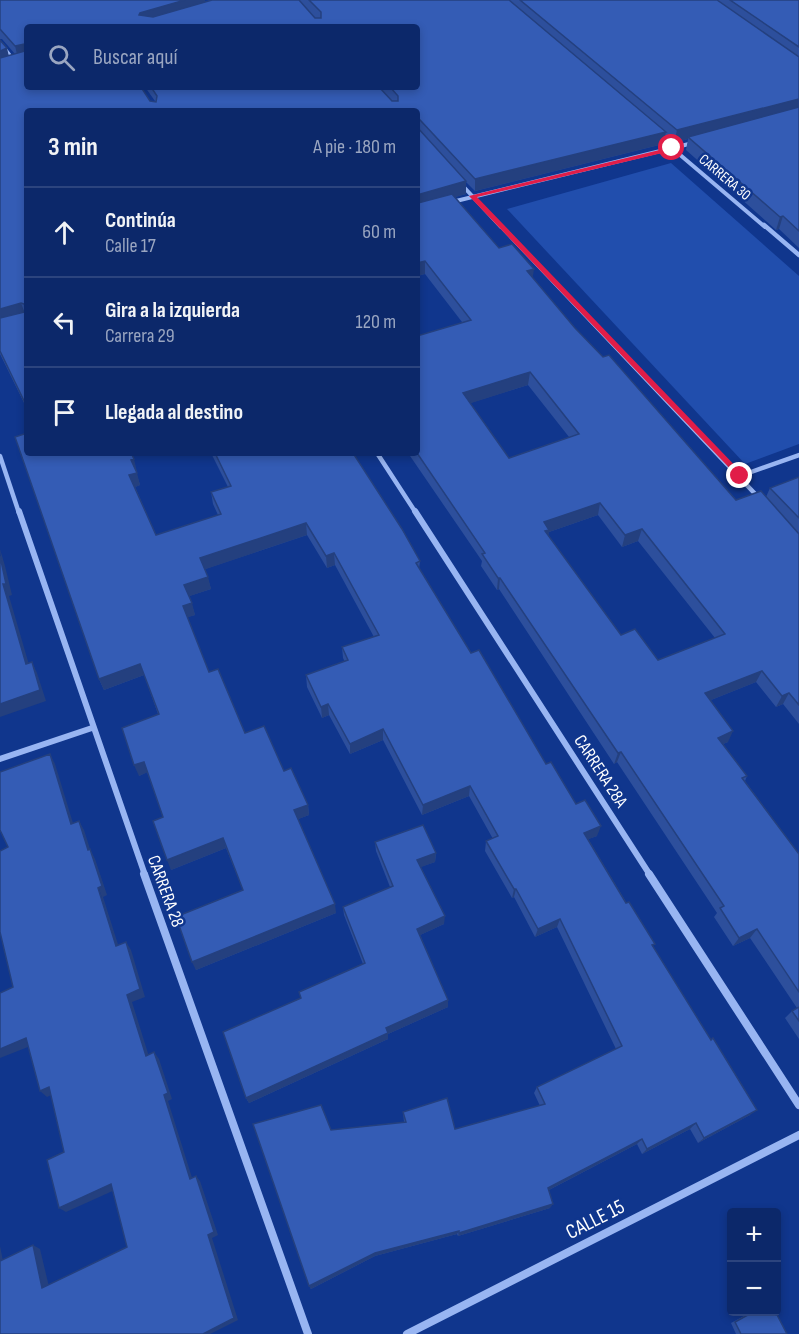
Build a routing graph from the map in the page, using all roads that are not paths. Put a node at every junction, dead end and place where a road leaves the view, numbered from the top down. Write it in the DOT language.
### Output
graph roads {
  1 [pos="0,42"];
  2 [pos="17,63"];
  3 [pos="654,133"];
  4 [pos="695,142"];
  5 [pos="672,148"];
  6 [pos="456,179"];
  7 [pos="472,196"];
  8 [pos="450,202"];
  9 [pos="799,255"];
  10 [pos="799,454"];
  11 [pos="0,456"];
  12 [pos="379,456"];
  13 [pos="740,476"];
  14 [pos="762,502"];
  15 [pos="92,728"];
  16 [pos="0,759"];
  17 [pos="799,1106"];
  18 [pos="799,1135"];
  19 [pos="308,1334"];
  20 [pos="407,1334"];
  1 -- 2 [label="lane"];
  3 -- 5 [label="street, CARRERA 30"];
  4 -- 5 [label="street"];
  5 -- 7 [label="street"];
  5 -- 9 [label="street, CARRERA 30"];
  6 -- 7 [label="street"];
  7 -- 8 [label="street"];
  7 -- 13 [label="street"];
  10 -- 13 [label="street"];
  11 -- 15 [label="street, CARRERA 28"];
  12 -- 17 [label="street, CARRERA 28A"];
  13 -- 14 [label="street"];
  15 -- 16 [label="street"];
  15 -- 19 [label="street, CARRERA 28"];
  18 -- 20 [label="street, CALLE 15"];
}
